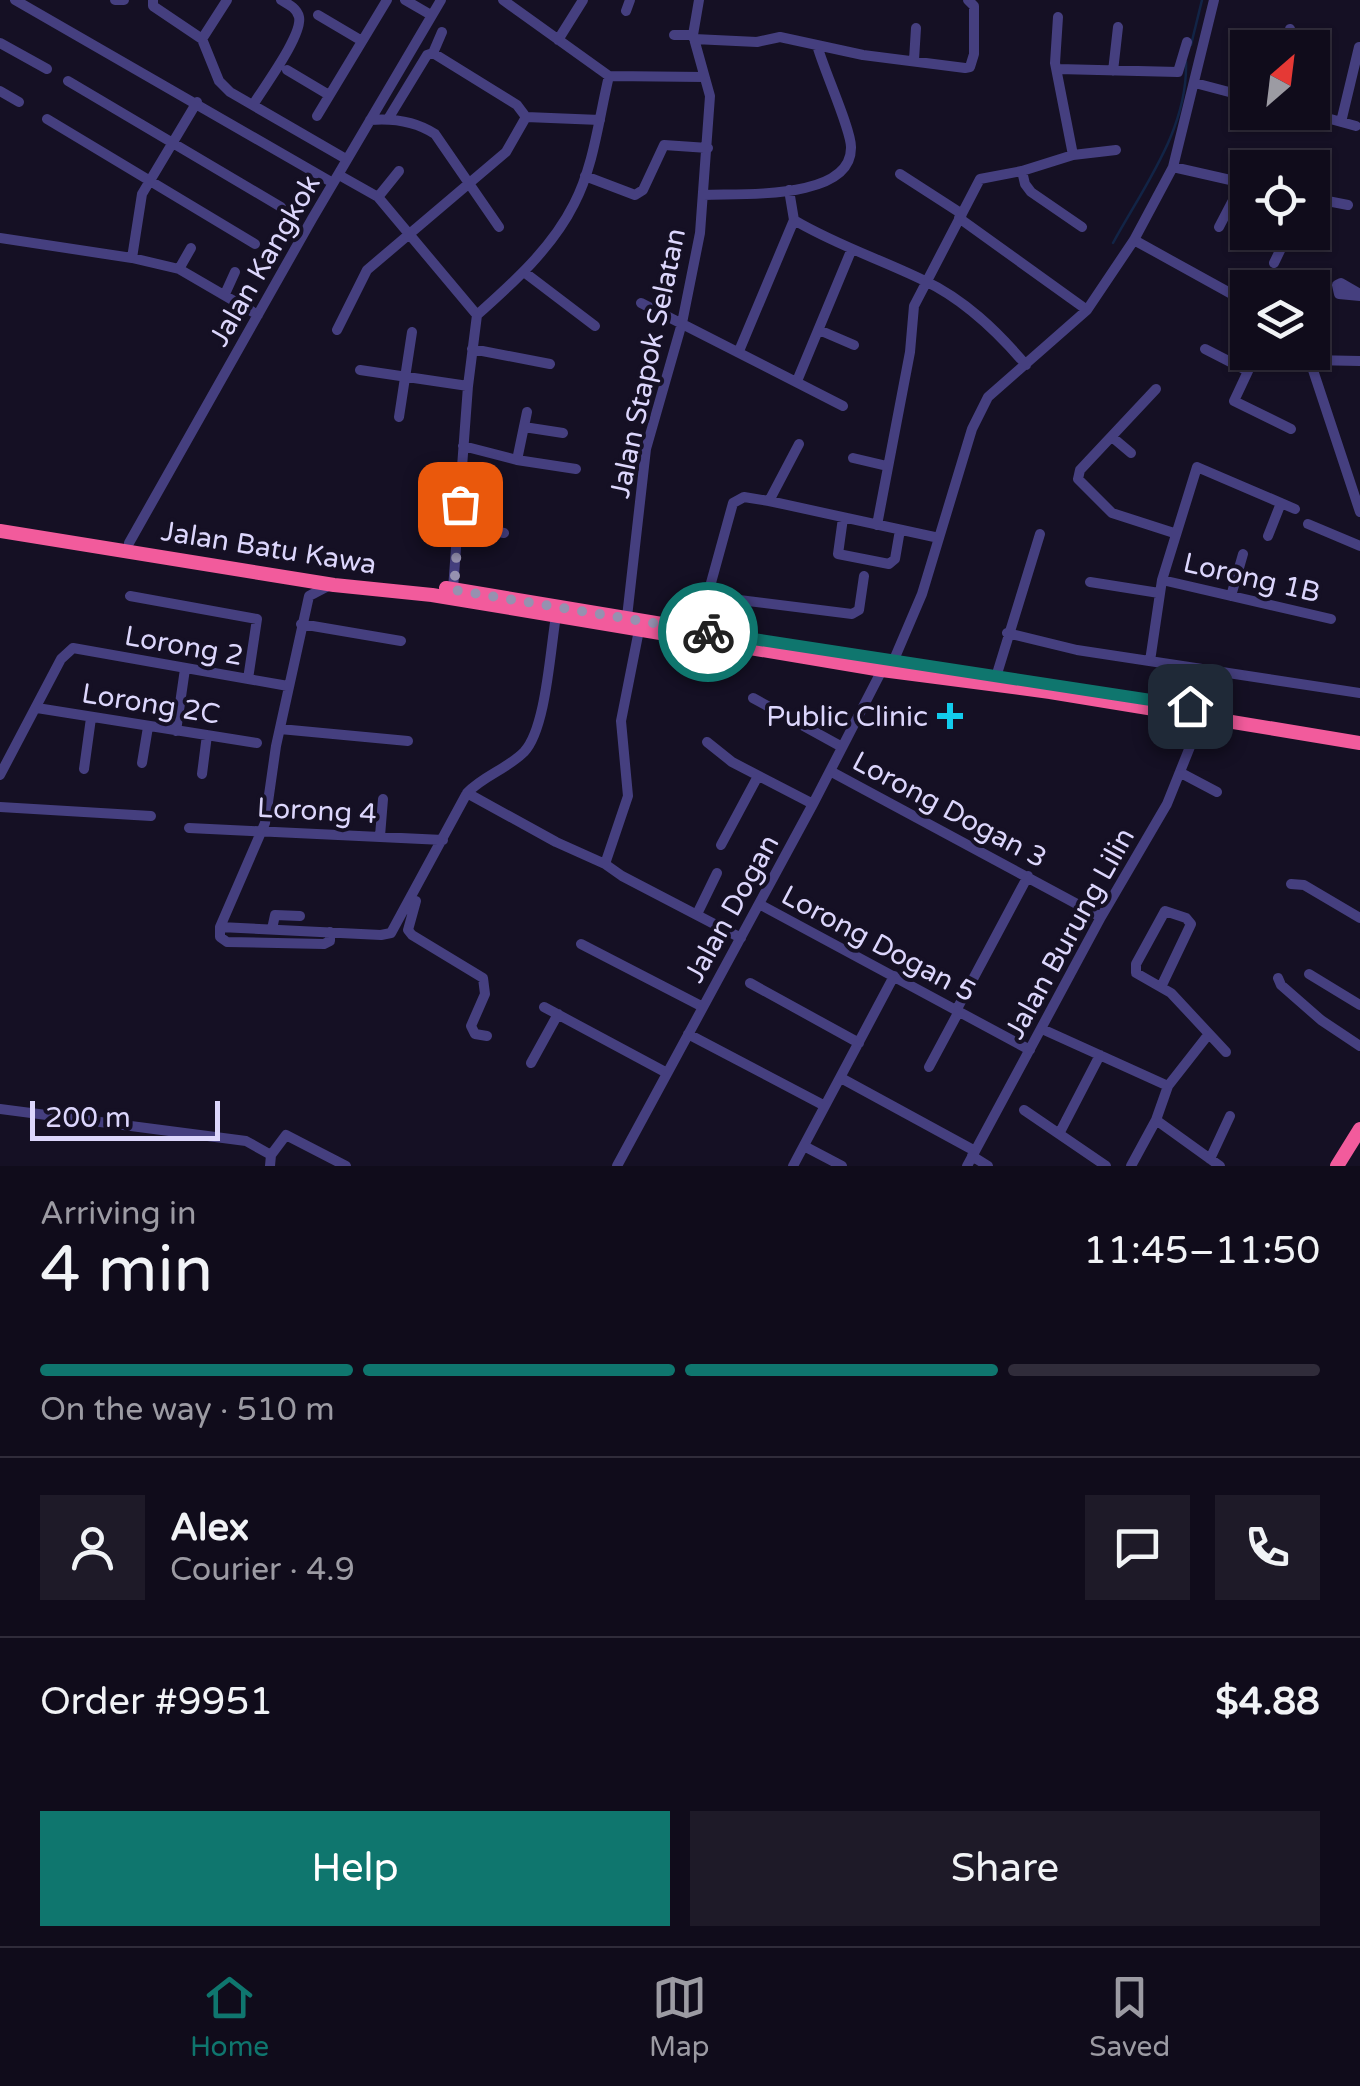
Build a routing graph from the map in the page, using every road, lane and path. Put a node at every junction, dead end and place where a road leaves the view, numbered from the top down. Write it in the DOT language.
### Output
graph roads {
  1 [pos="15,0"];
  2 [pos="115,0"];
  3 [pos="124,0"];
  4 [pos="153,0"];
  5 [pos="227,0"];
  6 [pos="281,0"];
  7 [pos="387,0"];
  8 [pos="405,0"];
  9 [pos="441,0"];
  10 [pos="583,0"];
  11 [pos="699,0"];
  12 [pos="968,0"];
  13 [pos="1214,0"];
  14 [pos="506,1"];
  15 [pos="318,15"];
  16 [pos="431,15"];
  17 [pos="1058,17"];
  18 [pos="1118,27"];
  19 [pos="916,28"];
  20 [pos="442,32"];
  21 [pos="674,35"];
  22 [pos="694,37"];
  23 [pos="202,39"];
  24 [pos="558,40"];
  25 [pos="362,41"];
  26 [pos="1187,42"];
  27 [pos="0,43"];
  28 [pos="816,45"];
  29 [pos="1359,47"];
  30 [pos="437,54"];
  31 [pos="914,60"];
  32 [pos="47,69"];
  33 [pos="1058,69"];
  34 [pos="287,70"];
  35 [pos="1113,71"];
  36 [pos="608,76"];
  37 [pos="704,77"];
  38 [pos="68,81"];
  39 [pos="1195,83"];
  40 [pos="0,92"];
  41 [pos="1230,92"];
  42 [pos="329,95"];
  43 [pos="19,102"];
  44 [pos="197,102"];
  45 [pos="253,106"];
  46 [pos="317,116"];
  47 [pos="526,117"];
  48 [pos="388,118"];
  49 [pos="1330,119"];
  50 [pos="46,120"];
  51 [pos="370,120"];
  52 [pos="600,120"];
  53 [pos="1341,122"];
  54 [pos="1356,126"];
  55 [pos="174,142"];
  56 [pos="708,148"];
  57 [pos="1116,150"];
  58 [pos="1073,155"];
  59 [pos="346,159"];
  60 [pos="1174,167"];
  61 [pos="399,170"];
  62 [pos="1022,171"];
  63 [pos="900,174"];
  64 [pos="584,176"];
  65 [pos="336,179"];
  66 [pos="151,180"];
  67 [pos="1230,180"];
  68 [pos="470,183"];
  69 [pos="789,190"];
  70 [pos="704,195"];
  71 [pos="378,197"];
  72 [pos="1330,201"];
  73 [pos="1348,204"];
  74 [pos="281,206"];
  75 [pos="1230,208"];
  76 [pos="961,216"];
  77 [pos="794,220"];
  78 [pos="499,227"];
  79 [pos="1082,228"];
  80 [pos="1219,228"];
  81 [pos="410,233"];
  82 [pos="0,238"];
  83 [pos="1134,240"];
  84 [pos="255,244"];
  85 [pos="192,248"];
  86 [pos="1280,250"];
  87 [pos="851,251"];
  88 [pos="132,258"];
  89 [pos="1274,263"];
  90 [pos="178,269"];
  91 [pos="235,272"];
  92 [pos="524,272"];
  93 [pos="926,281"];
  94 [pos="1230,293"];
  95 [pos="225,294"];
  96 [pos="641,303"];
  97 [pos="1087,310"];
  98 [pos="258,315"];
  99 [pos="477,315"];
  100 [pos="682,323"];
  101 [pos="595,326"];
  102 [pos="337,330"];
  103 [pos="819,330"];
  104 [pos="412,332"];
  105 [pos="854,345"];
  106 [pos="472,349"];
  107 [pos="1205,349"];
  108 [pos="738,351"];
  109 [pos="1330,358"];
  110 [pos="1230,361"];
  111 [pos="1360,361"];
  112 [pos="550,364"];
  113 [pos="1026,365"];
  114 [pos="360,370"];
  115 [pos="1248,370"];
  116 [pos="1314,370"];
  117 [pos="405,378"];
  118 [pos="797,381"];
  119 [pos="468,386"];
  120 [pos="1156,389"];
  121 [pos="843,406"];
  122 [pos="527,412"];
  123 [pos="399,417"];
  124 [pos="524,427"];
  125 [pos="1291,429"];
  126 [pos="563,433"];
  127 [pos="1112,437"];
  128 [pos="798,444"];
  129 [pos="463,446"];
  130 [pos="1130,453"];
  131 [pos="853,458"];
  132 [pos="517,460"];
  133 [pos="887,466"];
  134 [pos="576,469"];
  135 [pos="769,501"];
  136 [pos="1281,503"];
  137 [pos="1295,509"];
  138 [pos="1360,512"];
  139 [pos="843,518"];
  140 [pos="0,523"];
  141 [pos="460,524"];
  142 [pos="1308,524"];
  143 [pos="877,525"];
  144 [pos="900,530"];
  145 [pos="0,531"];
  146 [pos="504,533"];
  147 [pos="1174,533"];
  148 [pos="1040,534"];
  149 [pos="1268,536"];
  150 [pos="939,538"];
  151 [pos="129,543"];
  152 [pos="1360,546"];
  153 [pos="1243,554"];
  154 [pos="284,576"];
  155 [pos="864,576"];
  156 [pos="1162,580"];
  157 [pos="1090,582"];
  158 [pos="334,585"];
  159 [pos="454,590"];
  160 [pos="1159,593"];
  161 [pos="130,596"];
  162 [pos="309,596"];
  163 [pos="707,596"];
  164 [pos="1231,596"];
  165 [pos="556,616"];
  166 [pos="627,618"];
  167 [pos="1331,618"];
  168 [pos="301,624"];
  169 [pos="639,630"];
  170 [pos="698,630"];
  171 [pos="1008,633"];
  172 [pos="401,641"];
  173 [pos="1150,661"];
  174 [pos="887,666"];
  175 [pos="1196,669"];
  176 [pos="185,670"];
  177 [pos="996,677"];
  178 [pos="248,679"];
  179 [pos="288,686"];
  180 [pos="1360,693"];
  181 [pos="752,698"];
  182 [pos="38,708"];
  183 [pos="1196,712"];
  184 [pos="91,718"];
  185 [pos="148,727"];
  186 [pos="280,729"];
  187 [pos="176,730"];
  188 [pos="207,734"];
  189 [pos="1360,736"];
  190 [pos="408,741"];
  191 [pos="257,742"];
  192 [pos="707,742"];
  193 [pos="1360,743"];
  194 [pos="842,746"];
  195 [pos="142,763"];
  196 [pos="2,768"];
  197 [pos="84,770"];
  198 [pos="830,771"];
  199 [pos="1181,773"];
  200 [pos="202,774"];
  201 [pos="758,776"];
  202 [pos="1217,792"];
  203 [pos="467,794"];
  204 [pos="383,800"];
  205 [pos="813,804"];
  206 [pos="0,806"];
  207 [pos="152,816"];
  208 [pos="189,828"];
  209 [pos="262,829"];
  210 [pos="380,836"];
  211 [pos="443,840"];
  212 [pos="721,845"];
  213 [pos="605,864"];
  214 [pos="717,873"];
  215 [pos="1028,876"];
  216 [pos="1291,884"];
  217 [pos="417,887"];
  218 [pos="759,904"];
  219 [pos="696,914"];
  220 [pos="300,916"];
  221 [pos="1101,916"];
  222 [pos="1360,918"];
  223 [pos="220,926"];
  224 [pos="272,929"];
  225 [pos="330,932"];
  226 [pos="741,938"];
  227 [pos="581,944"];
  228 [pos="1309,974"];
  229 [pos="894,976"];
  230 [pos="1278,978"];
  231 [pos="750,984"];
  232 [pos="1166,990"];
  233 [pos="1360,1005"];
  234 [pos="544,1007"];
  235 [pos="703,1007"];
  236 [pos="958,1010"];
  237 [pos="558,1014"];
  238 [pos="1042,1029"];
  239 [pos="688,1034"];
  240 [pos="1208,1035"];
  241 [pos="487,1036"];
  242 [pos="859,1043"];
  243 [pos="1360,1046"];
  244 [pos="1030,1050"];
  245 [pos="1226,1052"];
  246 [pos="1100,1055"];
  247 [pos="531,1063"];
  248 [pos="929,1066"];
  249 [pos="668,1073"];
  250 [pos="841,1078"];
  251 [pos="1168,1086"];
  252 [pos="825,1106"];
  253 [pos="0,1110"];
  254 [pos="1024,1110"];
  255 [pos="1230,1116"];
  256 [pos="1156,1120"];
  257 [pos="1360,1129"];
  258 [pos="1059,1134"];
  259 [pos="804,1146"];
  260 [pos="971,1158"];
  261 [pos="270,1160"];
  262 [pos="1215,1163"];
  263 [pos="346,1166"];
  264 [pos="617,1166"];
  265 [pos="793,1166"];
  266 [pos="842,1166"];
  267 [pos="988,1166"];
  268 [pos="1106,1166"];
  269 [pos="1131,1166"];
  270 [pos="1337,1166"];
  1 -- 44 [label="street"];
  2 -- 3 [label="street"];
  4 -- 23 [label="street"];
  5 -- 23 [label="street"];
  6 -- 45 [label="street"];
  7 -- 25 [label="street"];
  8 -- 16 [label="street"];
  9 -- 16 [label="street, Jalan Kangkok"];
  10 -- 24 [label="street"];
  11 -- 22 [label="street, Jalan Stapok Selatan"];
  12 -- 31 [label="street"];
  13 -- 39 [label="street, Jalan Dogan"];
  14 -- 24 [label="street"];
  15 -- 25 [label="street"];
  16 -- 51 [label="street, Jalan Kangkok"];
  17 -- 33 [label="street"];
  18 -- 35 [label="street"];
  19 -- 31 [label="street"];
  20 -- 30 [label="street"];
  21 -- 22 [label="street"];
  22 -- 28 [label="street"];
  22 -- 37 [label="street, Jalan Stapok Selatan"];
  23 -- 45 [label="street"];
  24 -- 36 [label="street"];
  25 -- 42 [label="street"];
  26 -- 35 [label="street"];
  27 -- 32 [label="street"];
  28 -- 31 [label="street"];
  28 -- 69 [label="street"];
  29 -- 53 [label="street"];
  30 -- 47 [label="street"];
  30 -- 48 [label="street"];
  33 -- 35 [label="street"];
  33 -- 58 [label="street"];
  34 -- 42 [label="street"];
  36 -- 37 [label="street"];
  36 -- 52 [label="street"];
  37 -- 56 [label="street, Jalan Stapok Selatan"];
  38 -- 55 [label="street"];
  39 -- 41 [label="street"];
  39 -- 60 [label="street, Jalan Dogan"];
  40 -- 43 [label="street"];
  42 -- 46 [label="street"];
  44 -- 55 [label="street"];
  44 -- 65 [label="street"];
  45 -- 59 [label="street"];
  47 -- 52 [label="street"];
  47 -- 68 [label="street"];
  48 -- 51 [label="street"];
  48 -- 68 [label="street"];
  49 -- 53 [label="street"];
  50 -- 66 [label="street"];
  51 -- 59 [label="street, Jalan Kangkok"];
  52 -- 64 [label="street"];
  53 -- 54 [label="street"];
  55 -- 66 [label="street"];
  55 -- 74 [label="street"];
  56 -- 64 [label="street"];
  56 -- 70 [label="street, Jalan Stapok Selatan"];
  57 -- 58 [label="street"];
  58 -- 62 [label="street"];
  59 -- 65 [label="street, Jalan Kangkok"];
  60 -- 67 [label="street"];
  60 -- 83 [label="street, Jalan Dogan"];
  61 -- 71 [label="street"];
  62 -- 76 [label="street"];
  62 -- 79 [label="street"];
  63 -- 76 [label="street"];
  64 -- 92 [label="street"];
  65 -- 71 [label="street"];
  65 -- 98 [label="street, Jalan Kangkok"];
  66 -- 84 [label="street"];
  66 -- 88 [label="street"];
  68 -- 78 [label="street"];
  68 -- 81 [label="street"];
  69 -- 70 [label="street"];
  69 -- 77 [label="street"];
  70 -- 100 [label="street, Jalan Stapok Selatan"];
  71 -- 81 [label="street"];
  72 -- 73 [label="street"];
  75 -- 80 [label="street"];
  76 -- 93 [label="street"];
  76 -- 97 [label="street"];
  77 -- 87 [label="street"];
  77 -- 108 [label="street"];
  81 -- 99 [label="street"];
  81 -- 102 [label="street"];
  82 -- 88 [label="street"];
  83 -- 94 [label="street"];
  83 -- 97 [label="street, Jalan Dogan"];
  85 -- 90 [label="street"];
  86 -- 89 [label="street"];
  87 -- 93 [label="street"];
  87 -- 103 [label="street"];
  88 -- 90 [label="street"];
  90 -- 95 [label="street"];
  91 -- 95 [label="street"];
  92 -- 99 [label="street"];
  92 -- 101 [label="street"];
  93 -- 113 [label="street"];
  93 -- 133 [label="street"];
  95 -- 98 [label="street"];
  96 -- 100 [label="street"];
  97 -- 113 [label="street, Jalan Dogan"];
  98 -- 151 [label="street, Jalan Kangkok"];
  99 -- 106 [label="street"];
  100 -- 108 [label="street"];
  100 -- 166 [label="street, Jalan Stapok Selatan"];
  103 -- 105 [label="street"];
  103 -- 118 [label="street"];
  104 -- 117 [label="street"];
  106 -- 112 [label="street"];
  106 -- 119 [label="street"];
  107 -- 110 [label="street"];
  108 -- 118 [label="street"];
  109 -- 111 [label="street"];
  113 -- 150 [label="street, Jalan Dogan"];
  114 -- 117 [label="street"];
  115 -- 125 [label="street"];
  116 -- 138 [label="street"];
  117 -- 119 [label="street"];
  117 -- 123 [label="street"];
  118 -- 121 [label="street"];
  119 -- 129 [label="street"];
  120 -- 127 [label="street"];
  122 -- 124 [label="street"];
  124 -- 126 [label="street"];
  124 -- 132 [label="street"];
  127 -- 130 [label="street"];
  127 -- 147 [label="street"];
  128 -- 135 [label="street"];
  129 -- 132 [label="street"];
  129 -- 141 [label="street"];
  131 -- 133 [label="street"];
  132 -- 134 [label="street"];
  133 -- 143 [label="street"];
  135 -- 139 [label="street"];
  135 -- 163 [label="street"];
  136 -- 137 [label="street"];
  136 -- 147 [label="street, Lorong 1B"];
  136 -- 149 [label="street"];
  139 -- 143 [label="street"];
  139 -- 144 [label="street"];
  140 -- 151 [label="highway, Jalan Batu Kawa"];
  141 -- 146 [label="street"];
  141 -- 159 [label="street"];
  142 -- 152 [label="street"];
  143 -- 144 [label="street"];
  144 -- 150 [label="street"];
  145 -- 154 [label="highway, Jalan Batu Kawa"];
  147 -- 156 [label="street, Lorong 1B"];
  148 -- 171 [label="street"];
  150 -- 174 [label="street, Jalan Dogan"];
  151 -- 159 [label="highway, Jalan Batu Kawa"];
  153 -- 164 [label="street"];
  154 -- 158 [label="highway, Jalan Batu Kawa"];
  154 -- 162 [label="street"];
  155 -- 163 [label="street"];
  156 -- 160 [label="street"];
  156 -- 164 [label="street, Lorong 1B"];
  157 -- 160 [label="street"];
  158 -- 162 [label="street"];
  158 -- 165 [label="highway, Jalan Batu Kawa"];
  159 -- 166 [label="highway, Jalan Batu Kawa"];
  160 -- 173 [label="street"];
  161 -- 178 [label="street"];
  162 -- 168 [label="street"];
  163 -- 170 [label="street"];
  164 -- 167 [label="street, Lorong 1B"];
  165 -- 169 [label="highway, Jalan Batu Kawa"];
  165 -- 203 [label="street"];
  166 -- 170 [label="highway, Jalan Batu Kawa"];
  168 -- 172 [label="street"];
  168 -- 179 [label="street"];
  169 -- 174 [label="highway, Jalan Batu Kawa"];
  169 -- 213 [label="street"];
  170 -- 174 [label="highway, Jalan Batu Kawa"];
  171 -- 173 [label="street"];
  171 -- 177 [label="street"];
  173 -- 175 [label="street"];
  174 -- 177 [label="highway, Jalan Batu Kawa"];
  174 -- 183 [label="highway, Jalan Batu Kawa"];
  174 -- 194 [label="street, Jalan Dogan"];
  175 -- 180 [label="street"];
  175 -- 183 [label="street, Jalan Burung Lilin"];
  176 -- 178 [label="street, Lorong 2"];
  176 -- 182 [label="street, Lorong 2"];
  176 -- 187 [label="street"];
  177 -- 183 [label="highway, Jalan Batu Kawa"];
  178 -- 179 [label="street, Lorong 2"];
  179 -- 186 [label="street"];
  181 -- 194 [label="street"];
  182 -- 184 [label="street, Lorong 2C"];
  182 -- 196 [label="street"];
  183 -- 189 [label="highway, Jalan Batu Kawa"];
  183 -- 193 [label="highway, Jalan Batu Kawa"];
  183 -- 199 [label="street, Jalan Burung Lilin"];
  184 -- 185 [label="street, Lorong 2C"];
  184 -- 197 [label="street"];
  185 -- 187 [label="street, Lorong 2C"];
  185 -- 195 [label="street"];
  186 -- 190 [label="street"];
  186 -- 209 [label="street"];
  187 -- 188 [label="street, Lorong 2C"];
  188 -- 191 [label="street, Lorong 2C"];
  188 -- 200 [label="street"];
  192 -- 201 [label="street"];
  194 -- 198 [label="street, Jalan Dogan"];
  198 -- 205 [label="street, Jalan Dogan"];
  198 -- 215 [label="street, Lorong Dogan 3"];
  199 -- 202 [label="street"];
  199 -- 221 [label="street, Jalan Burung Lilin"];
  201 -- 205 [label="street"];
  201 -- 212 [label="street"];
  203 -- 211 [label="street"];
  203 -- 213 [label="street"];
  204 -- 210 [label="street"];
  205 -- 218 [label="street, Jalan Dogan"];
  206 -- 207 [label="street"];
  208 -- 209 [label="street, Lorong 4"];
  209 -- 210 [label="street, Lorong 4"];
  209 -- 223 [label="street"];
  210 -- 211 [label="street, Lorong 4"];
  211 -- 217 [label="street"];
  213 -- 219 [label="street"];
  214 -- 219 [label="street"];
  215 -- 221 [label="street, Lorong Dogan 3"];
  215 -- 236 [label="street"];
  216 -- 222 [label="street"];
  217 -- 225 [label="street"];
  217 -- 241 [label="street"];
  218 -- 226 [label="street, Jalan Dogan"];
  218 -- 229 [label="street, Lorong Dogan 5"];
  219 -- 226 [label="street"];
  220 -- 224 [label="street"];
  221 -- 238 [label="street, Jalan Burung Lilin"];
  223 -- 224 [label="street"];
  223 -- 225 [label="street"];
  224 -- 225 [label="street"];
  226 -- 235 [label="street, Jalan Dogan"];
  227 -- 235 [label="street"];
  228 -- 233 [label="street"];
  229 -- 236 [label="street, Lorong Dogan 5"];
  229 -- 242 [label="street"];
  230 -- 243 [label="street"];
  231 -- 242 [label="street"];
  232 -- 232 [label="street"];
  232 -- 240 [label="street"];
  234 -- 237 [label="street"];
  235 -- 239 [label="street, Jalan Dogan"];
  236 -- 244 [label="street, Lorong Dogan 5"];
  236 -- 248 [label="street"];
  237 -- 247 [label="street"];
  237 -- 249 [label="street"];
  238 -- 244 [label="street, Jalan Burung Lilin"];
  238 -- 246 [label="street"];
  239 -- 249 [label="street, Jalan Dogan"];
  239 -- 252 [label="street"];
  240 -- 245 [label="street"];
  240 -- 251 [label="street"];
  242 -- 250 [label="street"];
  244 -- 260 [label="street, Jalan Burung Lilin"];
  246 -- 251 [label="street"];
  246 -- 258 [label="street"];
  249 -- 264 [label="street, Jalan Dogan"];
  250 -- 252 [label="street"];
  250 -- 260 [label="street"];
  251 -- 256 [label="street"];
  252 -- 259 [label="street"];
  253 -- 261 [label="street"];
  254 -- 258 [label="street"];
  255 -- 262 [label="street"];
  256 -- 262 [label="street"];
  256 -- 269 [label="street"];
  257 -- 270 [label="highway"];
  258 -- 268 [label="street"];
  259 -- 265 [label="street"];
  259 -- 266 [label="street"];
  260 -- 267 [label="street"];
  261 -- 263 [label="street"];
}
